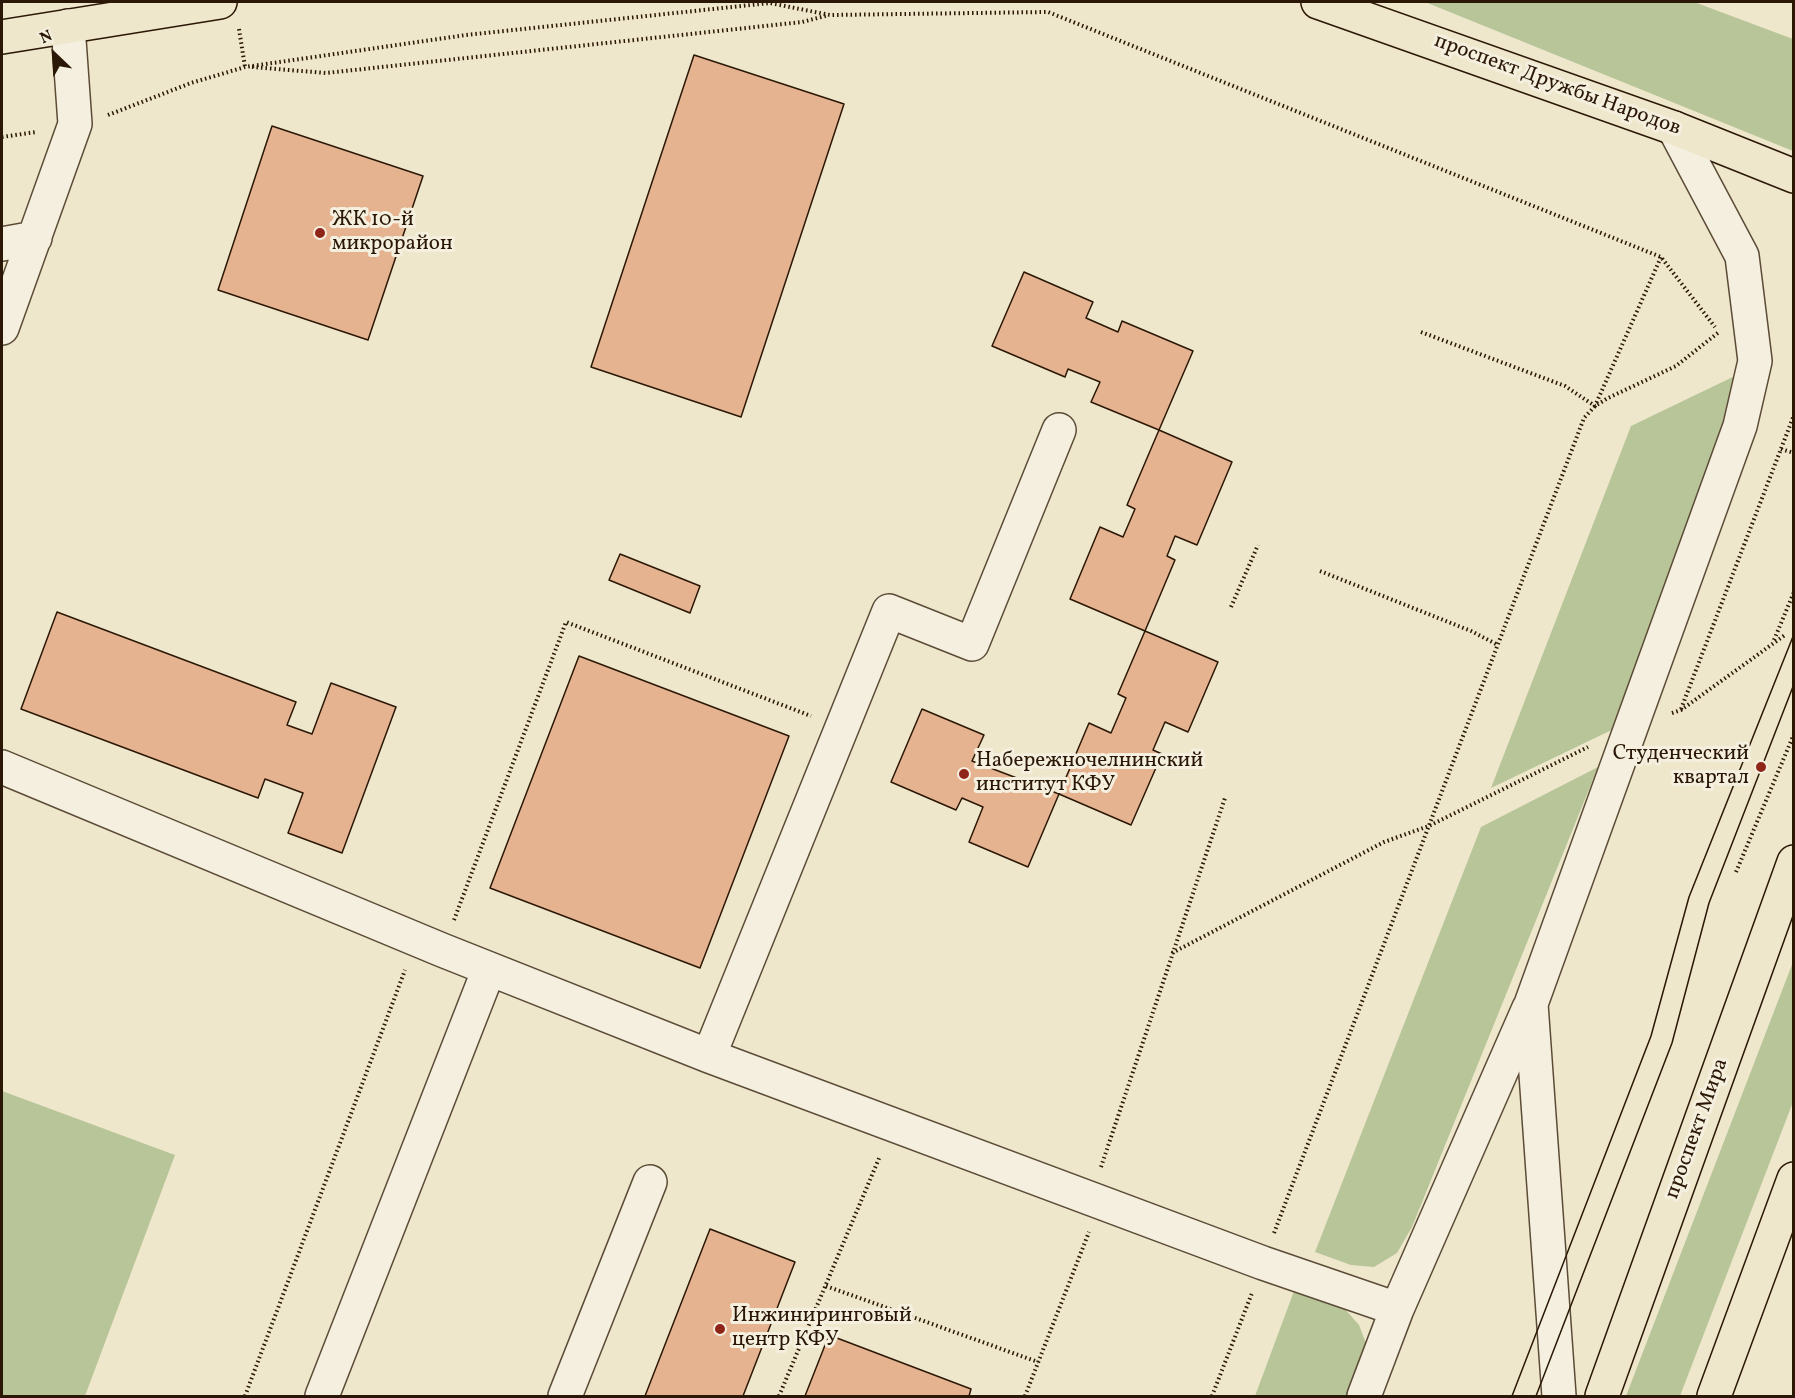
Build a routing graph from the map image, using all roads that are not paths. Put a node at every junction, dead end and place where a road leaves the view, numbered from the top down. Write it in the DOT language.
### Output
graph roads {
  1 [pos="220,2"];
  2 [pos="1318,2"];
  3 [pos="1381,13"];
  4 [pos="68,26"];
  5 [pos="2,37"];
  6 [pos="1674,128"];
  7 [pos="1794,177"];
  8 [pos="35,238"];
  9 [pos="2,244"];
  10 [pos="2,328"];
  11 [pos="1059,430"];
  12 [pos="2,768"];
  13 [pos="1794,862"];
  14 [pos="489,969"];
  15 [pos="1531,1004"];
  16 [pos="709,1056"];
  17 [pos="1794,1179"];
  18 [pos="650,1182"];
  19 [pos="1397,1309"];
  20 [pos="322,1396"];
  21 [pos="565,1396"];
  22 [pos="1364,1396"];
  23 [pos="1559,1396"];
  24 [pos="1602,1396"];
  25 [pos="1714,1396"];
  1 -- 4 [label="main road"];
  2 -- 3 [label="main road, проспект Дружбы Народов"];
  3 -- 6 [label="main road, проспект Дружбы Народов"];
  4 -- 5 [label="main road"];
  4 -- 8 [label="street"];
  6 -- 7 [label="main road, проспект Дружбы Народов"];
  6 -- 15 [label="street"];
  8 -- 9 [label="street"];
  8 -- 10 [label="street"];
  11 -- 16 [label="street"];
  12 -- 14 [label="street"];
  13 -- 24 [label="main road, проспект Мира"];
  14 -- 16 [label="street"];
  14 -- 20 [label="street"];
  15 -- 19 [label="street"];
  15 -- 23 [label="street"];
  16 -- 19 [label="street"];
  17 -- 25 [label="main road"];
  18 -- 21 [label="street"];
  19 -- 22 [label="street"];
}
